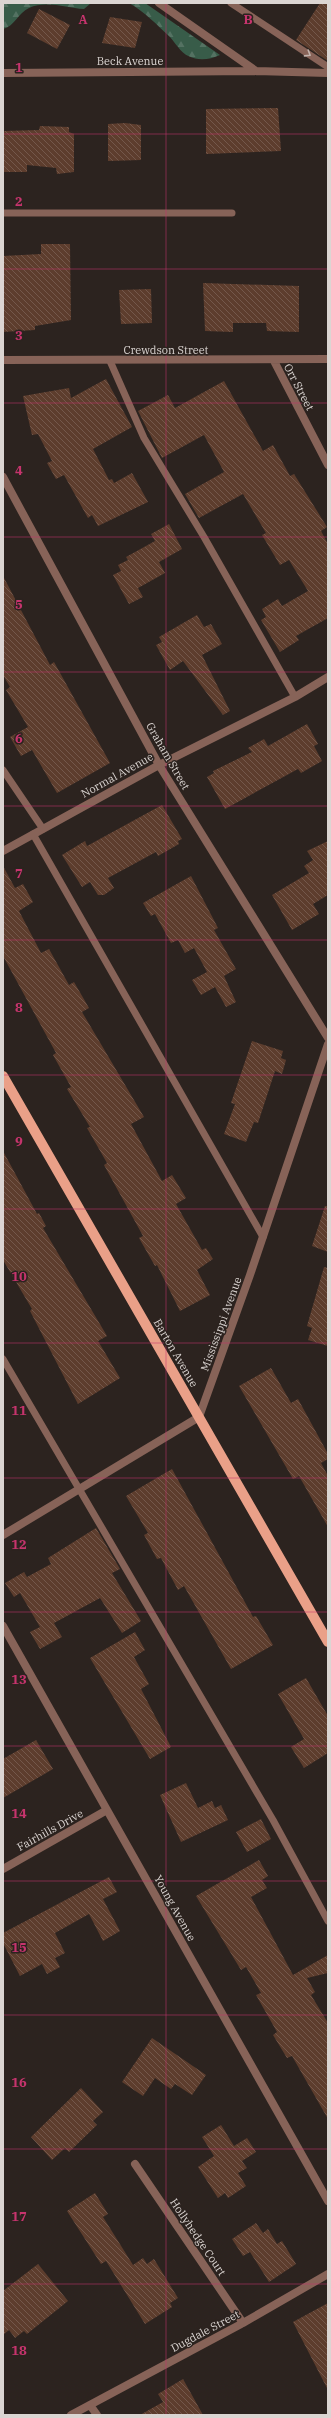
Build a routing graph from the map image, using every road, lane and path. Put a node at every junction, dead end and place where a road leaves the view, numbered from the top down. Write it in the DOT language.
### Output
graph roads {
  1 [pos="159,3"];
  2 [pos="231,3"];
  3 [pos="328,67"];
  4 [pos="256,71"];
  5 [pos="3,73"];
  6 [pos="328,73"];
  7 [pos="3,213"];
  8 [pos="232,213"];
  9 [pos="328,359"];
  10 [pos="3,360"];
  11 [pos="110,360"];
  12 [pos="274,361"];
  13 [pos="328,465"];
  14 [pos="3,478"];
  15 [pos="328,677"];
  16 [pos="295,697"];
  17 [pos="159,765"];
  18 [pos="3,770"];
  19 [pos="43,829"];
  20 [pos="33,834"];
  21 [pos="3,851"];
  22 [pos="328,1038"];
  23 [pos="328,1044"];
  24 [pos="3,1076"];
  25 [pos="263,1237"];
  26 [pos="3,1359"];
  27 [pos="199,1417"];
  28 [pos="79,1488"];
  29 [pos="3,1534"];
  30 [pos="3,1626"];
  31 [pos="328,1642"];
  32 [pos="108,1810"];
  33 [pos="3,1869"];
  34 [pos="328,1921"];
  35 [pos="135,2164"];
  36 [pos="328,2201"];
  37 [pos="328,2274"];
  38 [pos="244,2323"];
  39 [pos="90,2405"];
  40 [pos="71,2415"];
  41 [pos="97,2415"];
  1 -- 4 [label="street"];
  2 -- 3 [label="lane, one-way"];
  4 -- 5 [label="street, Beck Avenue"];
  4 -- 6 [label="street"];
  7 -- 8 [label="lane"];
  9 -- 12 [label="street, Crewdson Street"];
  10 -- 11 [label="street, Crewdson Street"];
  11 -- 12 [label="street, Crewdson Street"];
  11 -- 16 [label="lane"];
  12 -- 13 [label="street, Orr Street"];
  14 -- 17 [label="street, Graham Street"];
  15 -- 16 [label="street, Normal Avenue"];
  16 -- 17 [label="street, Normal Avenue"];
  17 -- 19 [label="street, Normal Avenue"];
  17 -- 22 [label="street, Graham Street"];
  18 -- 19 [label="lane"];
  19 -- 20 [label="street, Normal Avenue"];
  20 -- 21 [label="street, Normal Avenue"];
  20 -- 25 [label="lane"];
  23 -- 25 [label="street, Mississippi Avenue"];
  24 -- 27 [label="main road, Barton Avenue"];
  25 -- 27 [label="street, Mississippi Avenue"];
  26 -- 28 [label="lane"];
  27 -- 28 [label="street"];
  27 -- 31 [label="main road, Barton Avenue"];
  28 -- 29 [label="street"];
  28 -- 34 [label="lane"];
  30 -- 32 [label="street, Young Avenue"];
  32 -- 33 [label="street, Fairhills Drive"];
  32 -- 36 [label="street, Young Avenue"];
  35 -- 38 [label="street, Hollyhedge Court"];
  37 -- 38 [label="street, Dugdale Street"];
  38 -- 39 [label="street, Dugdale Street"];
  39 -- 40 [label="street, Dugdale Street"];
  39 -- 41 [label="street"];
}
